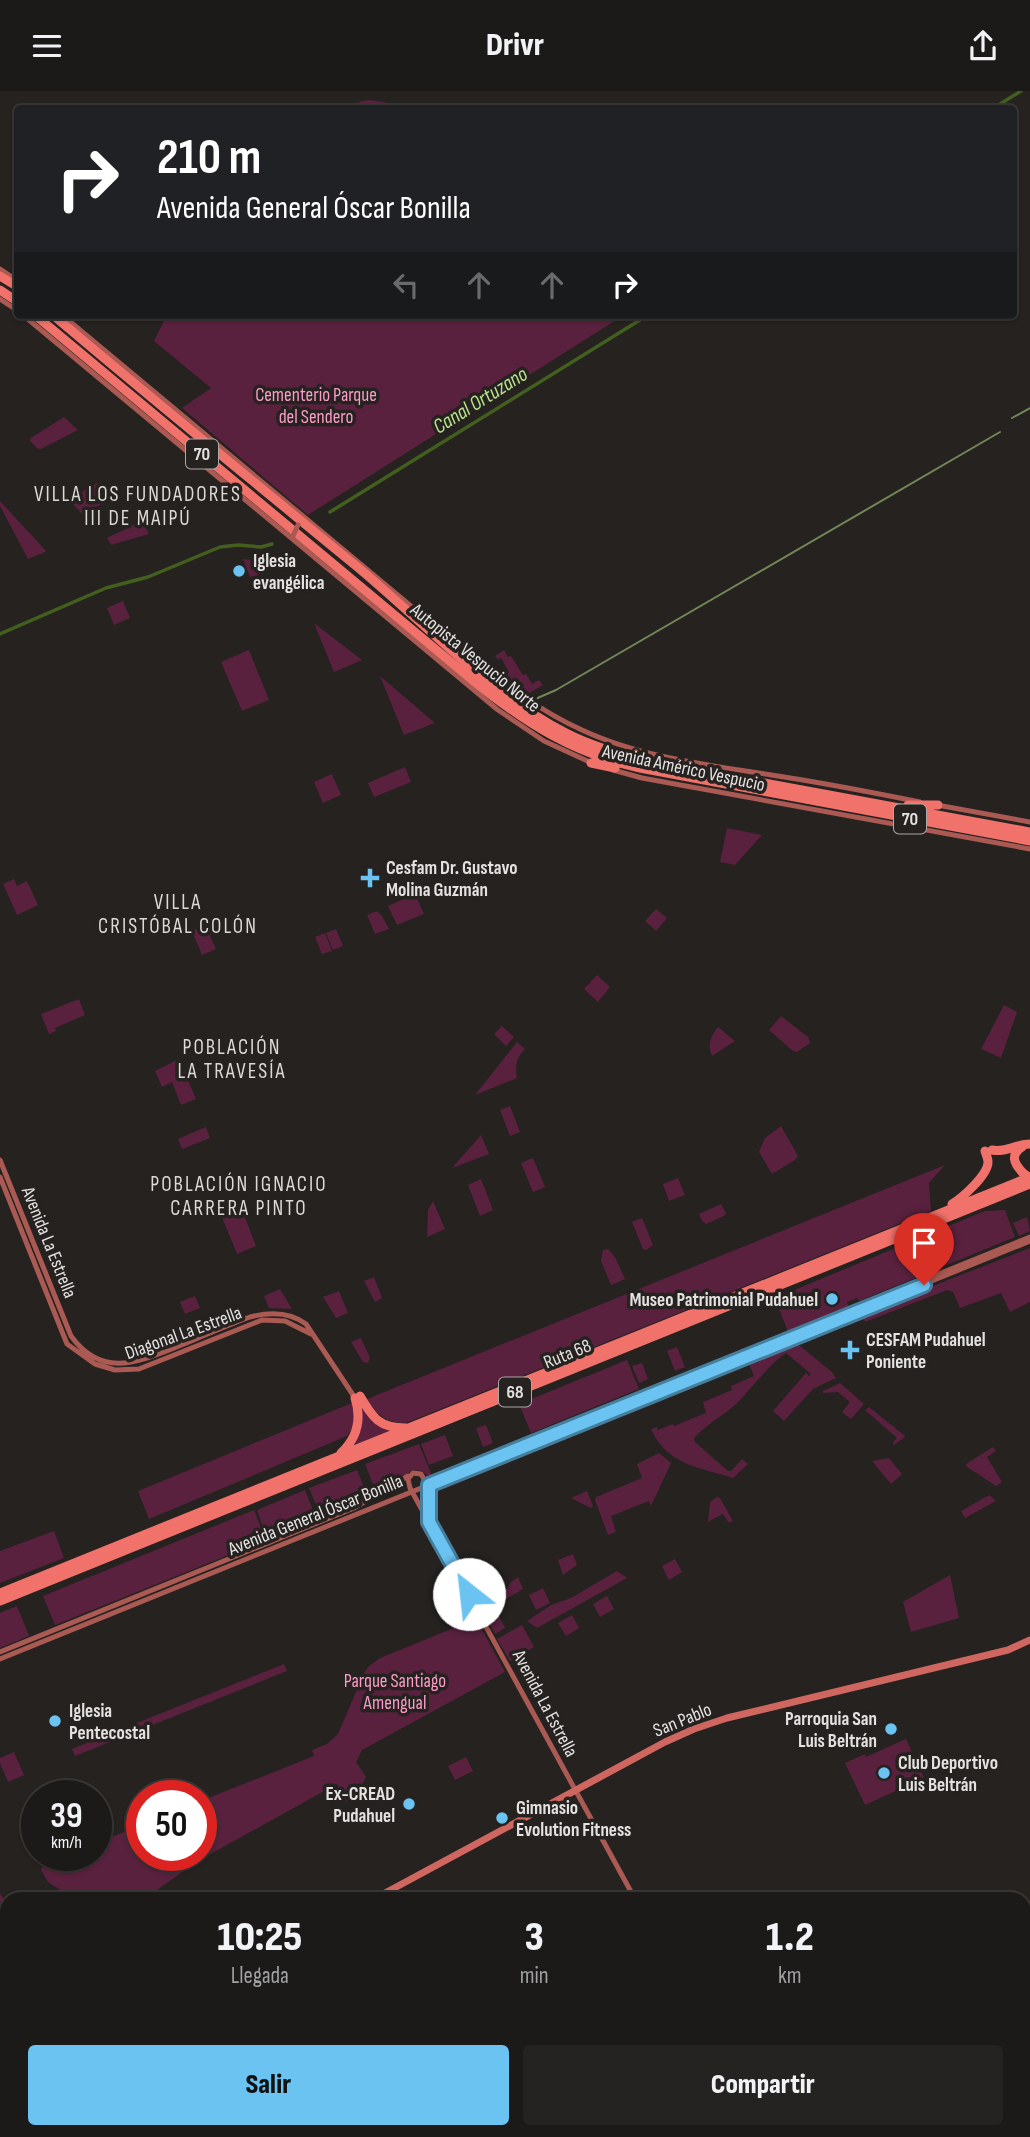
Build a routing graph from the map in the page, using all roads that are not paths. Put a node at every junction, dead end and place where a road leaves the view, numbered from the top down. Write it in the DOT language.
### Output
graph roads {
  1 [pos="28,319"];
  2 [pos="39,319"];
  3 [pos="58,319"];
  4 [pos="67,319"];
  5 [pos="298,524"];
  6 [pos="294,538"];
  7 [pos="440,630"];
  8 [pos="417,643"];
  9 [pos="443,656"];
  10 [pos="474,668"];
  11 [pos="591,763"];
  12 [pos="672,775"];
  13 [pos="880,804"];
  14 [pos="938,805"];
  15 [pos="1030,822"];
  16 [pos="1030,832"];
  17 [pos="1030,841"];
  18 [pos="1030,849"];
  19 [pos="1030,1144"];
  20 [pos="0,1160"];
  21 [pos="1027,1176"];
  22 [pos="0,1177"];
  23 [pos="1030,1184"];
  24 [pos="905,1227"];
  25 [pos="1030,1239"];
  26 [pos="220,1333"];
  27 [pos="71,1336"];
  28 [pos="314,1336"];
  29 [pos="67,1344"];
  30 [pos="82,1348"];
  31 [pos="358,1397"];
  32 [pos="411,1427"];
  33 [pos="335,1458"];
  34 [pos="410,1474"];
  35 [pos="428,1483"];
  36 [pos="412,1492"];
  37 [pos="429,1522"];
  38 [pos="0,1594"];
  39 [pos="0,1601"];
  40 [pos="1030,1640"];
  41 [pos="0,1651"];
  42 [pos="0,1659"];
  43 [pos="575,1790"];
  44 [pos="393,1888"];
  45 [pos="386,1892"];
  46 [pos="390,1892"];
  47 [pos="631,1892"];
  1 -- 6 [label="main road, Avenida Américo Vespucio"];
  2 -- 9 [label="highway, Autopista Vespucio Norte / 70"];
  3 -- 10 [label="highway, Autopista Vespucio Norte / 70"];
  4 -- 7 [label="main road, Avenida Américo Vespucio"];
  5 -- 6 [label="main road, bridge"];
  6 -- 8 [label="main road, Avenida Américo Vespucio"];
  7 -- 10 [label="highway"];
  7 -- 14 [label="main road, Avenida Américo Vespucio"];
  8 -- 9 [label="highway"];
  8 -- 11 [label="main road, Avenida Américo Vespucio"];
  9 -- 12 [label="highway, Autopista Vespucio Norte / 70"];
  10 -- 13 [label="highway, Autopista Vespucio Norte / 70"];
  11 -- 12 [label="highway"];
  11 -- 18 [label="main road, Avenida Américo Vespucio"];
  12 -- 17 [label="highway, Autopista Vespucio Norte / 70"];
  13 -- 14 [label="highway"];
  13 -- 16 [label="highway, Autopista Vespucio Norte / 70"];
  14 -- 15 [label="main road, Avenida Américo Vespucio"];
  19 -- 21 [label="highway"];
  19 -- 24 [label="highway"];
  20 -- 27 [label="main road, Avenida La Estrella"];
  21 -- 24 [label="highway, Ruta 68 / 68"];
  22 -- 29 [label="main road, Avenida La Estrella"];
  23 -- 39 [label="highway, Ruta 68 / 68"];
  24 -- 32 [label="highway, Ruta 68 / 68"];
  25 -- 35 [label="main road, Avenida General Óscar Bonilla"];
  26 -- 28 [label="main road, Diagonal La Estrella"];
  26 -- 28 [label="main road, Diagonal La Estrella"];
  26 -- 29 [label="main road, Diagonal La Estrella"];
  26 -- 30 [label="main road, Diagonal La Estrella"];
  27 -- 30 [label="main road, Diagonal La Estrella"];
  28 -- 31 [label="main road"];
  29 -- 30 [label="main road"];
  31 -- 32 [label="highway"];
  31 -- 33 [label="highway"];
  32 -- 33 [label="highway, Ruta 68 / 68"];
  33 -- 38 [label="highway, Ruta 68 / 68"];
  34 -- 35 [label="main road"];
  34 -- 36 [label="main road, Avenida La Estrella"];
  34 -- 41 [label="main road, Avenida General Óscar Bonilla"];
  35 -- 36 [label="main road, Avenida General Óscar Bonilla"];
  35 -- 37 [label="main road, Avenida La Estrella"];
  36 -- 37 [label="main road, Avenida La Estrella"];
  36 -- 42 [label="main road, Avenida General Óscar Bonilla"];
  37 -- 43 [label="main road, Avenida La Estrella"];
  40 -- 43 [label="main road, San Pablo"];
  43 -- 44 [label="main road, San Pablo"];
  43 -- 47 [label="main road, Avenida La Estrella"];
  44 -- 45 [label="main road, San Pablo"];
  44 -- 46 [label="main road"];
}
